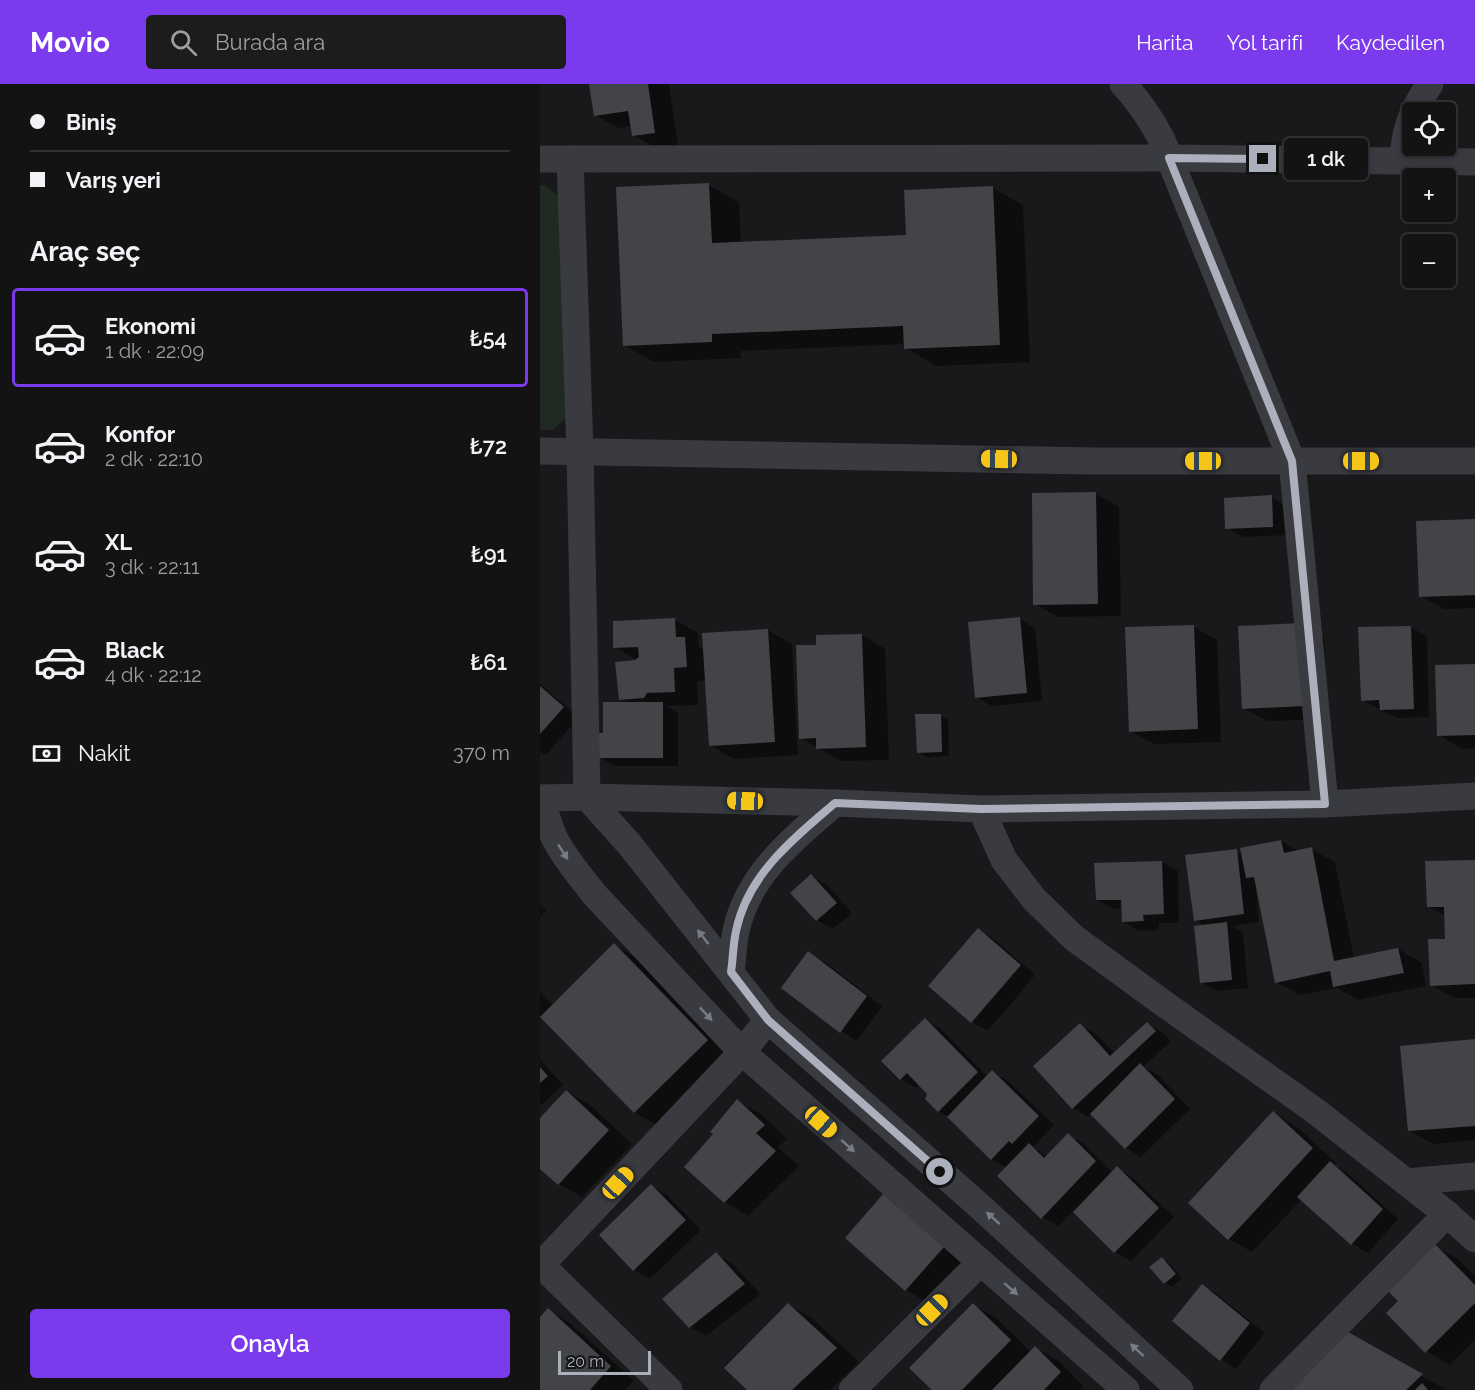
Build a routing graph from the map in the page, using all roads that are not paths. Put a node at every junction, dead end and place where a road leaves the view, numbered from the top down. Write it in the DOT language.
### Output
graph roads {
  1 [pos="1123,84"];
  2 [pos="1430,84"];
  3 [pos="1169,158"];
  4 [pos="540,159"];
  5 [pos="570,159"];
  6 [pos="1403,161"];
  7 [pos="1475,162"];
  8 [pos="540,451"];
  9 [pos="580,452"];
  10 [pos="1292,461"];
  11 [pos="1475,461"];
  12 [pos="1475,796"];
  13 [pos="587,797"];
  14 [pos="540,798"];
  15 [pos="835,803"];
  16 [pos="1325,804"];
  17 [pos="981,809"];
  18 [pos="731,972"];
  19 [pos="768,1020"];
  20 [pos="742,1052"];
  21 [pos="1475,1176"];
  22 [pos="1406,1182"];
  23 [pos="1447,1214"];
  24 [pos="1475,1239"];
  25 [pos="981,1262"];
  26 [pos="540,1265"];
  27 [pos="669,1390"];
  28 [pos="852,1390"];
  29 [pos="1126,1390"];
  30 [pos="1180,1390"];
  31 [pos="1274,1390"];
  1 -- 3 [label="street"];
  2 -- 6 [label="street"];
  3 -- 5 [label="street"];
  3 -- 6 [label="street"];
  3 -- 10 [label="street"];
  4 -- 5 [label="street"];
  5 -- 9 [label="street"];
  6 -- 7 [label="street"];
  8 -- 9 [label="street"];
  9 -- 10 [label="street"];
  9 -- 13 [label="street"];
  10 -- 11 [label="street"];
  10 -- 16 [label="street"];
  12 -- 16 [label="street"];
  13 -- 14 [label="street"];
  13 -- 15 [label="street"];
  18 -- 13 [label="street, one-way"];
  14 -- 20 [label="street, one-way"];
  15 -- 17 [label="street"];
  15 -- 18 [label="street"];
  16 -- 17 [label="street"];
  17 -- 22 [label="street"];
  18 -- 19 [label="street"];
  19 -- 20 [label="street"];
  30 -- 19 [label="street, one-way"];
  20 -- 25 [label="street, one-way"];
  20 -- 26 [label="street"];
  21 -- 22 [label="street"];
  22 -- 23 [label="street"];
  23 -- 24 [label="street"];
  23 -- 31 [label="street"];
  25 -- 28 [label="street"];
  25 -- 29 [label="street, one-way"];
  26 -- 27 [label="street"];
}
